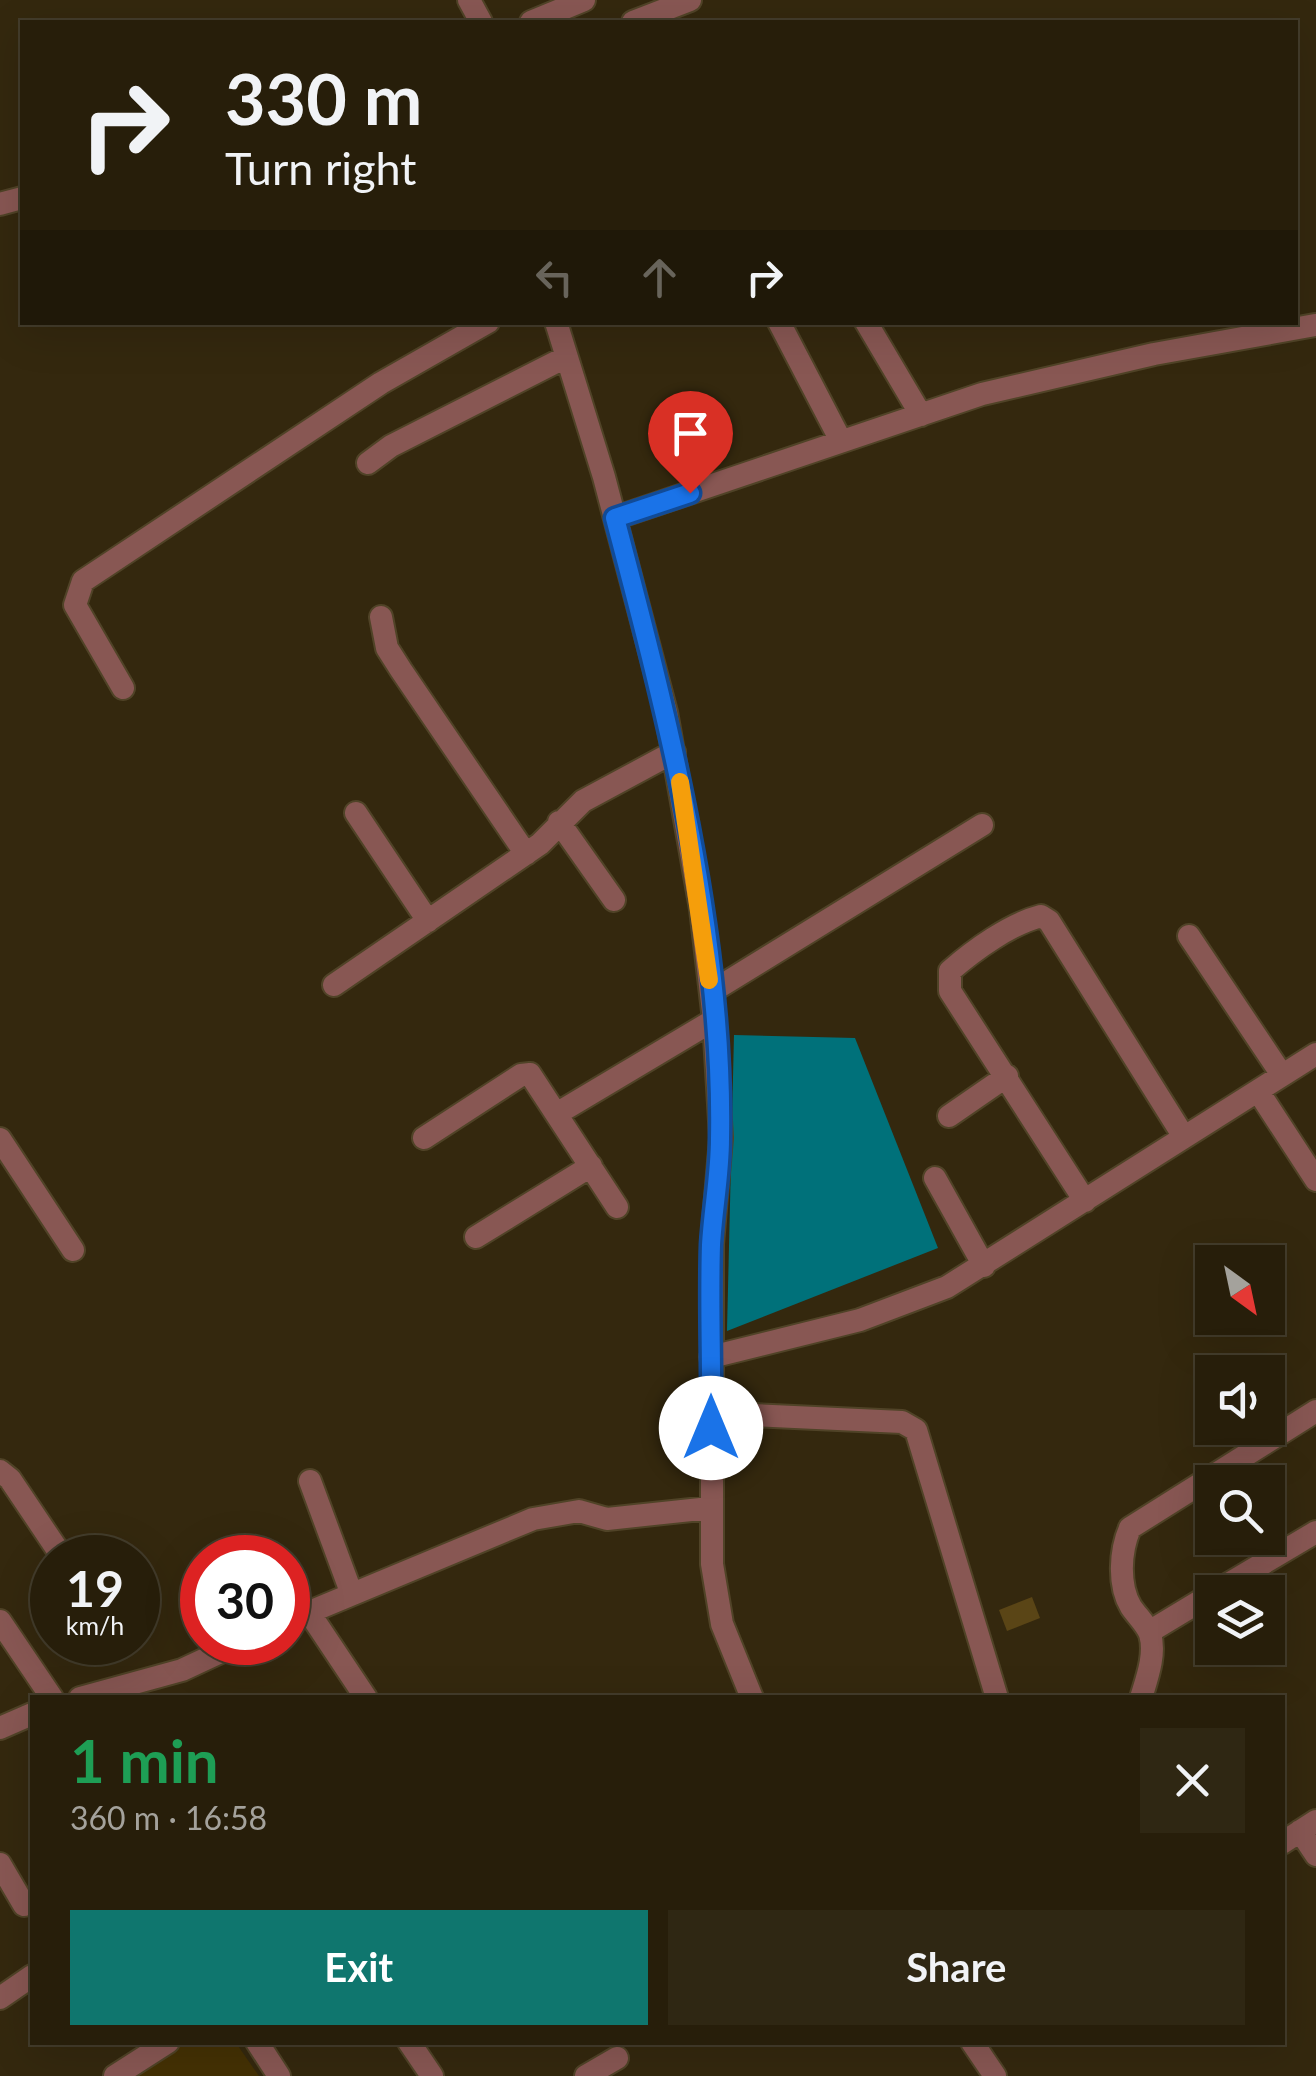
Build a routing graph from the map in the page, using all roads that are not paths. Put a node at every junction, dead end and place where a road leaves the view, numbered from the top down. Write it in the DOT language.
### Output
graph roads {
  1 [pos="584,0"];
  2 [pos="690,0"];
  3 [pos="536,20"];
  4 [pos="638,20"];
  5 [pos="1315,324"];
  6 [pos="483,325"];
  7 [pos="557,325"];
  8 [pos="781,325"];
  9 [pos="868,325"];
  10 [pos="566,357"];
  11 [pos="921,415"];
  12 [pos="841,442"];
  13 [pos="368,462"];
  14 [pos="615,518"];
  15 [pos="381,617"];
  16 [pos="124,688"];
  17 [pos="674,752"];
  18 [pos="356,812"];
  19 [pos="560,822"];
  20 [pos="982,825"];
  21 [pos="526,854"];
  22 [pos="614,900"];
  23 [pos="428,920"];
  24 [pos="1189,936"];
  25 [pos="334,985"];
  26 [pos="710,992"];
  27 [pos="714,1020"];
  28 [pos="1316,1054"];
  29 [pos="1282,1075"];
  30 [pos="1007,1076"];
  31 [pos="1258,1091"];
  32 [pos="558,1113"];
  33 [pos="948,1116"];
  34 [pos="424,1138"];
  35 [pos="1184,1138"];
  36 [pos="0,1139"];
  37 [pos="591,1166"];
  38 [pos="936,1178"];
  39 [pos="1316,1180"];
  40 [pos="1085,1201"];
  41 [pos="617,1207"];
  42 [pos="476,1237"];
  43 [pos="73,1250"];
  44 [pos="984,1266"];
  45 [pos="711,1357"];
  46 [pos="1316,1411"];
  47 [pos="711,1413"];
  48 [pos="0,1471"];
  49 [pos="310,1481"];
  50 [pos="710,1508"];
  51 [pos="1316,1532"];
  52 [pos="48,1535"];
  53 [pos="1244,1575"];
  54 [pos="351,1592"];
  55 [pos="1195,1604"];
  56 [pos="310,1611"];
  57 [pos="0,1621"];
  58 [pos="310,1631"];
  59 [pos="1149,1632"];
  60 [pos="193,1665"];
  61 [pos="50,1695"];
  62 [pos="91,1695"];
  63 [pos="361,1695"];
  64 [pos="751,1695"];
  65 [pos="996,1695"];
  66 [pos="1142,1695"];
  67 [pos="30,1715"];
  68 [pos="0,1728"];
  69 [pos="1300,1832"];
  70 [pos="1316,1855"];
  71 [pos="0,1864"];
  72 [pos="24,1904"];
  73 [pos="30,1977"];
  74 [pos="0,1998"];
  75 [pos="163,2045"];
  76 [pos="260,2045"];
  77 [pos="415,2045"];
  78 [pos="974,2045"];
  79 [pos="617,2058"];
  80 [pos="115,2076"];
  81 [pos="280,2076"];
  82 [pos="432,2076"];
  83 [pos="586,2076"];
  84 [pos="996,2076"];
  1 -- 3 [label="street"];
  2 -- 4 [label="street"];
  5 -- 11 [label="street"];
  6 -- 16 [label="street"];
  7 -- 10 [label="street"];
  8 -- 12 [label="street"];
  9 -- 11 [label="street"];
  10 -- 13 [label="street"];
  10 -- 14 [label="street"];
  11 -- 12 [label="street"];
  12 -- 14 [label="street"];
  14 -- 17 [label="street"];
  15 -- 21 [label="street"];
  17 -- 19 [label="street"];
  17 -- 26 [label="street"];
  18 -- 23 [label="street"];
  19 -- 21 [label="street"];
  19 -- 22 [label="street"];
  20 -- 26 [label="street"];
  21 -- 23 [label="street"];
  23 -- 25 [label="street"];
  24 -- 29 [label="street"];
  26 -- 27 [label="street"];
  27 -- 32 [label="street"];
  27 -- 45 [label="street"];
  28 -- 29 [label="street"];
  29 -- 31 [label="street"];
  30 -- 33 [label="street"];
  30 -- 35 [label="street"];
  30 -- 40 [label="street"];
  31 -- 35 [label="street"];
  31 -- 39 [label="street"];
  32 -- 34 [label="street"];
  32 -- 37 [label="street"];
  35 -- 40 [label="street"];
  36 -- 43 [label="street"];
  37 -- 41 [label="street"];
  37 -- 42 [label="street"];
  38 -- 44 [label="street"];
  40 -- 44 [label="street"];
  44 -- 45 [label="street"];
  45 -- 47 [label="street"];
  46 -- 59 [label="street"];
  47 -- 50 [label="street"];
  47 -- 65 [label="street"];
  48 -- 52 [label="street"];
  49 -- 54 [label="street"];
  50 -- 54 [label="street"];
  50 -- 64 [label="street"];
  51 -- 53 [label="street"];
  54 -- 56 [label="street"];
  55 -- 59 [label="street"];
  57 -- 61 [label="street"];
  58 -- 63 [label="street"];
  59 -- 66 [label="street"];
  60 -- 62 [label="street"];
  67 -- 68 [label="street"];
  69 -- 70 [label="street"];
  71 -- 72 [label="street"];
  73 -- 74 [label="street"];
  75 -- 80 [label="street"];
  76 -- 81 [label="street"];
  77 -- 82 [label="street"];
  78 -- 84 [label="street"];
  79 -- 83 [label="street"];
}
